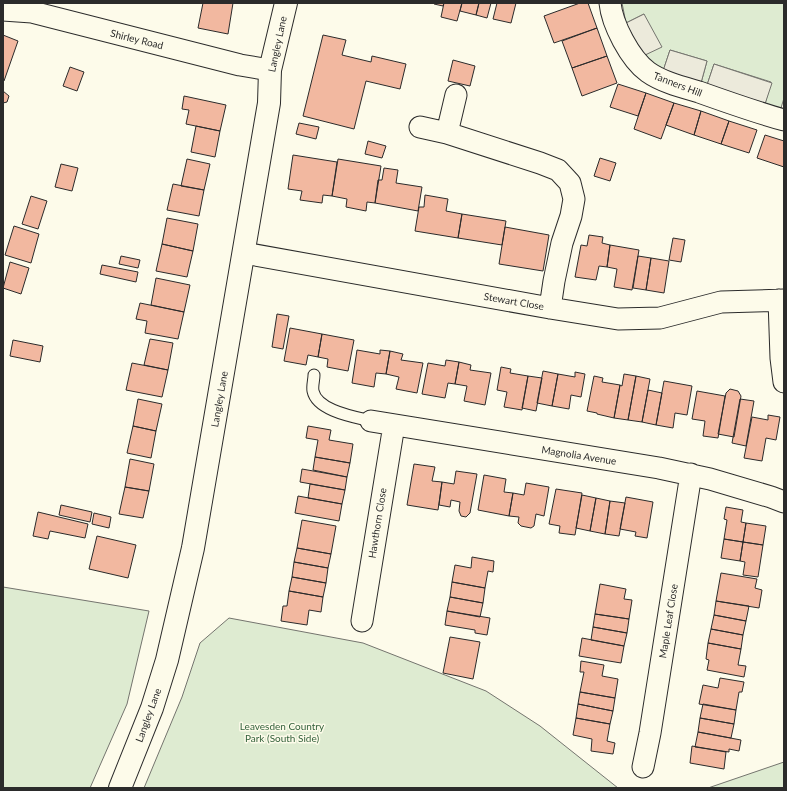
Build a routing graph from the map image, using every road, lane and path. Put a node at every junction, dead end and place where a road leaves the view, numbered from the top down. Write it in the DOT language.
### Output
graph roads {
  1 [pos="286,3"];
  2 [pos="610,3"];
  3 [pos="32,8"];
  4 [pos="3,10"];
  5 [pos="270,70"];
  6 [pos="456,95"];
  7 [pos="784,120"];
  8 [pos="420,127"];
  9 [pos="447,133"];
  10 [pos="244,253"];
  11 [pos="782,300"];
  12 [pos="550,308"];
  13 [pos="314,375"];
  14 [pos="784,378"];
  15 [pos="371,421"];
  16 [pos="394,425"];
  17 [pos="691,474"];
  18 [pos="784,502"];
  19 [pos="362,621"];
  20 [pos="643,767"];
  21 [pos="120,788"];
  1 -- 5 [label="street, Langley Lane"];
  2 -- 7 [label="street, Tanners Hill"];
  3 -- 4 [label="street, Shirley Road"];
  3 -- 5 [label="street, Shirley Road"];
  5 -- 10 [label="street, Langley Lane"];
  6 -- 9 [label="street"];
  8 -- 9 [label="street"];
  9 -- 12 [label="street"];
  10 -- 12 [label="street, Stewart Close"];
  10 -- 21 [label="street, Langley Lane"];
  11 -- 12 [label="street, Stewart Close"];
  11 -- 14 [label="street"];
  13 -- 15 [label="lane"];
  15 -- 16 [label="street, Magnolia Avenue"];
  16 -- 17 [label="street, Magnolia Avenue"];
  16 -- 19 [label="street, Hawthorn Close"];
  17 -- 18 [label="street, Magnolia Avenue"];
  17 -- 20 [label="street, Maple Leaf Close"];
}
